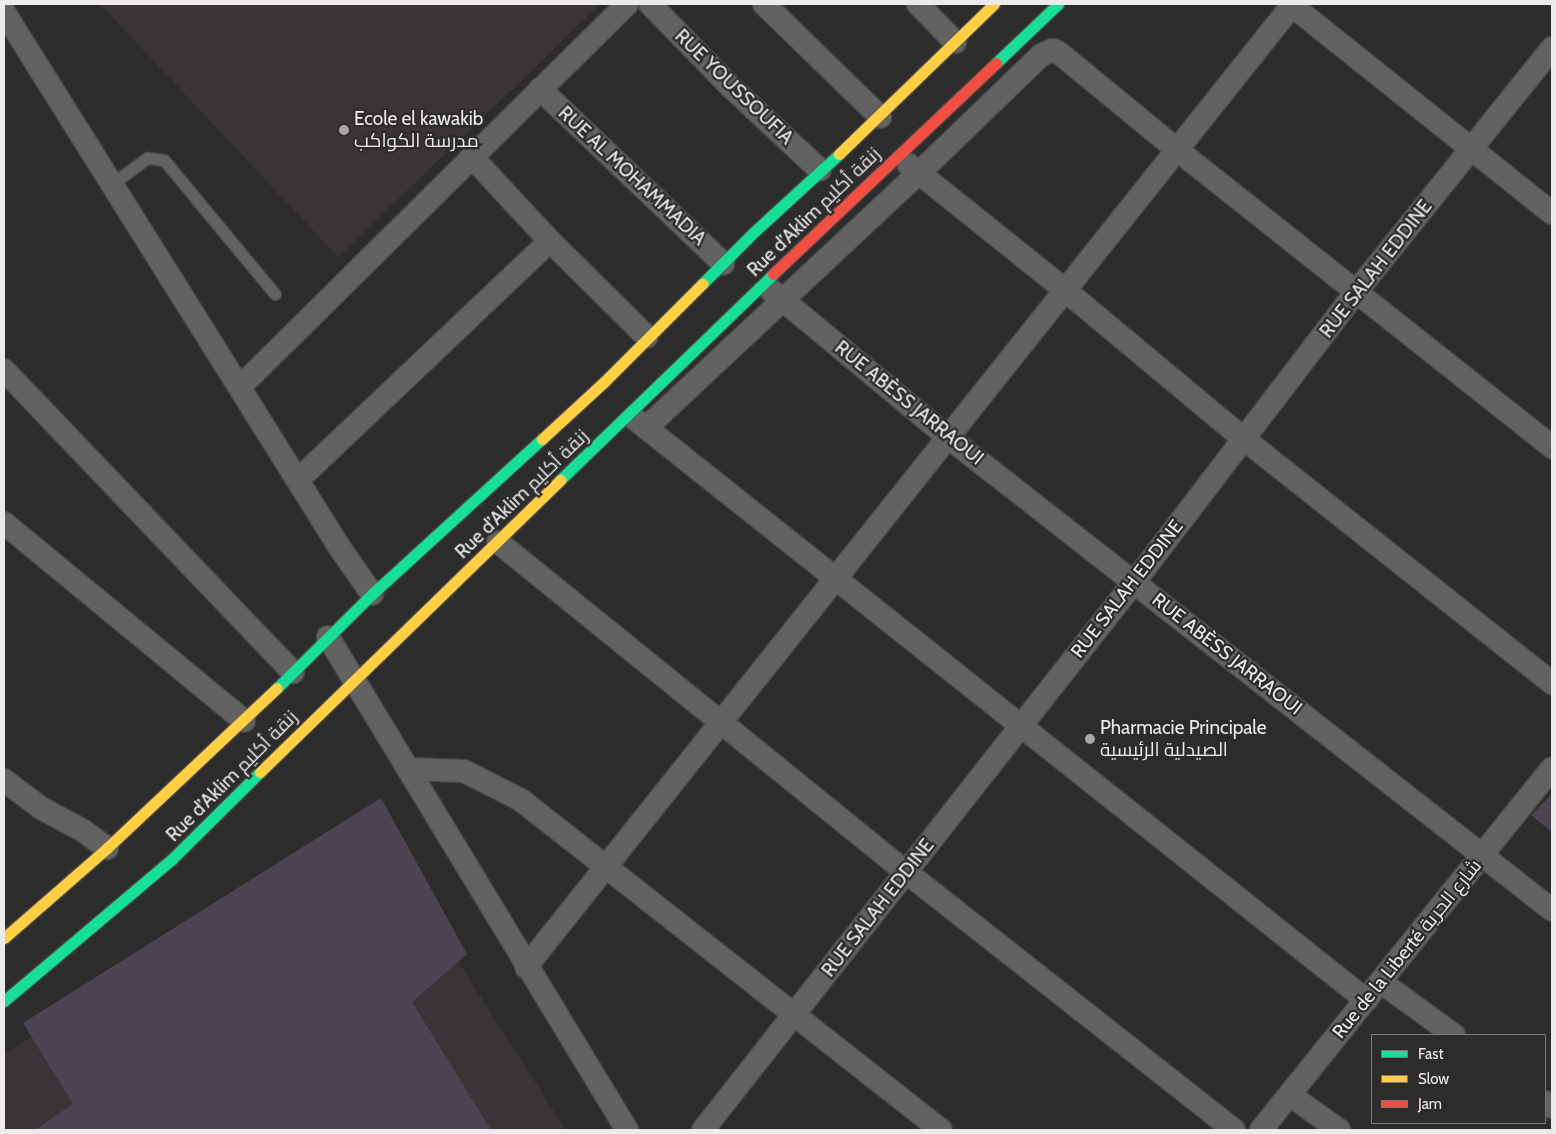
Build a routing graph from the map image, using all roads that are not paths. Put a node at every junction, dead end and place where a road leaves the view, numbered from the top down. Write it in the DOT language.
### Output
graph roads {
  1 [pos="626,4"];
  2 [pos="650,4"];
  3 [pos="764,4"];
  4 [pos="918,4"];
  5 [pos="994,4"];
  6 [pos="1058,4"];
  7 [pos="1291,4"];
  8 [pos="4,12"];
  9 [pos="955,42"];
  10 [pos="1552,48"];
  11 [pos="540,89"];
  12 [pos="880,117"];
  13 [pos="1471,149"];
  14 [pos="1176,150"];
  15 [pos="471,156"];
  16 [pos="898,156"];
  17 [pos="820,170"];
  18 [pos="920,172"];
  19 [pos="112,184"];
  20 [pos="1552,213"];
  21 [pos="550,241"];
  22 [pos="724,263"];
  23 [pos="764,284"];
  24 [pos="1065,290"];
  25 [pos="1356,292"];
  26 [pos="276,294"];
  27 [pos="783,300"];
  28 [pos="648,337"];
  29 [pos="4,370"];
  30 [pos="240,386"];
  31 [pos="638,421"];
  32 [pos="948,436"];
  33 [pos="1244,439"];
  34 [pos="1552,447"];
  35 [pos="298,480"];
  36 [pos="4,523"];
  37 [pos="498,542"];
  38 [pos="835,578"];
  39 [pos="1134,581"];
  40 [pos="372,594"];
  41 [pos="328,637"];
  42 [pos="293,672"];
  43 [pos="355,680"];
  44 [pos="1552,683"];
  45 [pos="244,721"];
  46 [pos="721,722"];
  47 [pos="1020,726"];
  48 [pos="1552,768"];
  49 [pos="408,769"];
  50 [pos="4,780"];
  51 [pos="107,848"];
  52 [pos="1482,855"];
  53 [pos="606,867"];
  54 [pos="906,872"];
  55 [pos="1552,910"];
  56 [pos="4,938"];
  57 [pos="526,967"];
  58 [pos="1381,982"];
  59 [pos="1366,1000"];
  60 [pos="4,1001"];
  61 [pos="794,1015"];
  62 [pos="1453,1034"];
  63 [pos="1290,1095"];
  64 [pos="627,1130"];
  65 [pos="703,1130"];
  66 [pos="941,1130"];
  67 [pos="1234,1130"];
  68 [pos="1262,1130"];
  69 [pos="1338,1130"];
  1 -- 11 [label="street"];
  2 -- 17 [label="street, RUE YOUSSOUFIA"];
  3 -- 12 [label="street"];
  4 -- 9 [label="street"];
  5 -- 9 [label="street, Rue d’Aklim زنقة أكليم"];
  6 -- 16 [label="street, Rue d’Aklim زنقة أكليم"];
  7 -- 13 [label="street"];
  7 -- 14 [label="street"];
  8 -- 19 [label="street"];
  9 -- 12 [label="street, Rue d’Aklim زنقة أكليم"];
  10 -- 13 [label="street, RUE SALAH EDDINE"];
  11 -- 15 [label="street"];
  11 -- 22 [label="street, RUE AL MOHAMMADIA"];
  12 -- 17 [label="street, Rue d’Aklim زنقة أكليم"];
  13 -- 20 [label="street"];
  13 -- 25 [label="street, RUE SALAH EDDINE"];
  14 -- 18 [label="street"];
  14 -- 24 [label="street"];
  14 -- 25 [label="street"];
  15 -- 21 [label="street"];
  15 -- 30 [label="street"];
  16 -- 18 [label="street"];
  16 -- 23 [label="street, Rue d’Aklim زنقة أكليم"];
  17 -- 22 [label="street, Rue d’Aklim زنقة أكليم"];
  18 -- 24 [label="street"];
  18 -- 27 [label="street"];
  19 -- 26 [label="lane"];
  19 -- 30 [label="street"];
  21 -- 28 [label="street"];
  21 -- 35 [label="street"];
  22 -- 28 [label="street, Rue d’Aklim زنقة أكليم"];
  23 -- 27 [label="street, RUE ABÈSS JARRAOUI"];
  23 -- 31 [label="street, Rue d’Aklim زنقة أكليم"];
  24 -- 32 [label="street"];
  24 -- 33 [label="street"];
  25 -- 33 [label="street, RUE SALAH EDDINE"];
  25 -- 34 [label="street"];
  27 -- 31 [label="street"];
  27 -- 32 [label="street, RUE ABÈSS JARRAOUI"];
  28 -- 40 [label="street, Rue d’Aklim زنقة أكليم"];
  29 -- 42 [label="street"];
  30 -- 35 [label="street"];
  31 -- 37 [label="street, Rue d’Aklim زنقة أكليم"];
  31 -- 38 [label="street"];
  32 -- 38 [label="street"];
  32 -- 39 [label="street, RUE ABÈSS JARRAOUI"];
  33 -- 39 [label="street, RUE SALAH EDDINE"];
  33 -- 44 [label="street"];
  35 -- 40 [label="street"];
  36 -- 45 [label="street"];
  37 -- 43 [label="street, Rue d’Aklim زنقة أكليم"];
  37 -- 46 [label="street"];
  38 -- 46 [label="street"];
  38 -- 47 [label="street"];
  39 -- 47 [label="street, RUE SALAH EDDINE"];
  39 -- 52 [label="street, RUE ABÈSS JARRAOUI"];
  40 -- 41 [label="street, Rue d’Aklim زنقة أكليم"];
  41 -- 42 [label="street, Rue d’Aklim زنقة أكليم"];
  41 -- 43 [label="street"];
  42 -- 45 [label="street, Rue d’Aklim زنقة أكليم"];
  43 -- 49 [label="street"];
  43 -- 60 [label="street, Rue d’Aklim زنقة أكليم"];
  45 -- 51 [label="street, Rue d’Aklim زنقة أكليم"];
  46 -- 53 [label="street"];
  46 -- 54 [label="street"];
  47 -- 54 [label="street, RUE SALAH EDDINE"];
  47 -- 59 [label="street"];
  48 -- 52 [label="street, Rue de la Liberté شارع الحرية"];
  49 -- 53 [label="street"];
  49 -- 57 [label="street"];
  50 -- 51 [label="street"];
  51 -- 56 [label="street, Rue d’Aklim زنقة أكليم"];
  52 -- 55 [label="street, RUE ABÈSS JARRAOUI"];
  52 -- 58 [label="street, Rue de la Liberté شارع الحرية"];
  53 -- 57 [label="street"];
  53 -- 61 [label="street"];
  54 -- 61 [label="street, RUE SALAH EDDINE"];
  54 -- 67 [label="street"];
  57 -- 64 [label="street"];
  58 -- 59 [label="street, Rue de la Liberté شارع الحرية"];
  58 -- 62 [label="street"];
  59 -- 63 [label="street, Rue de la Liberté شارع الحرية"];
  61 -- 65 [label="street, RUE SALAH EDDINE"];
  61 -- 66 [label="street"];
  63 -- 68 [label="street, Rue de la Liberté شارع الحرية"];
  63 -- 69 [label="street"];
}
